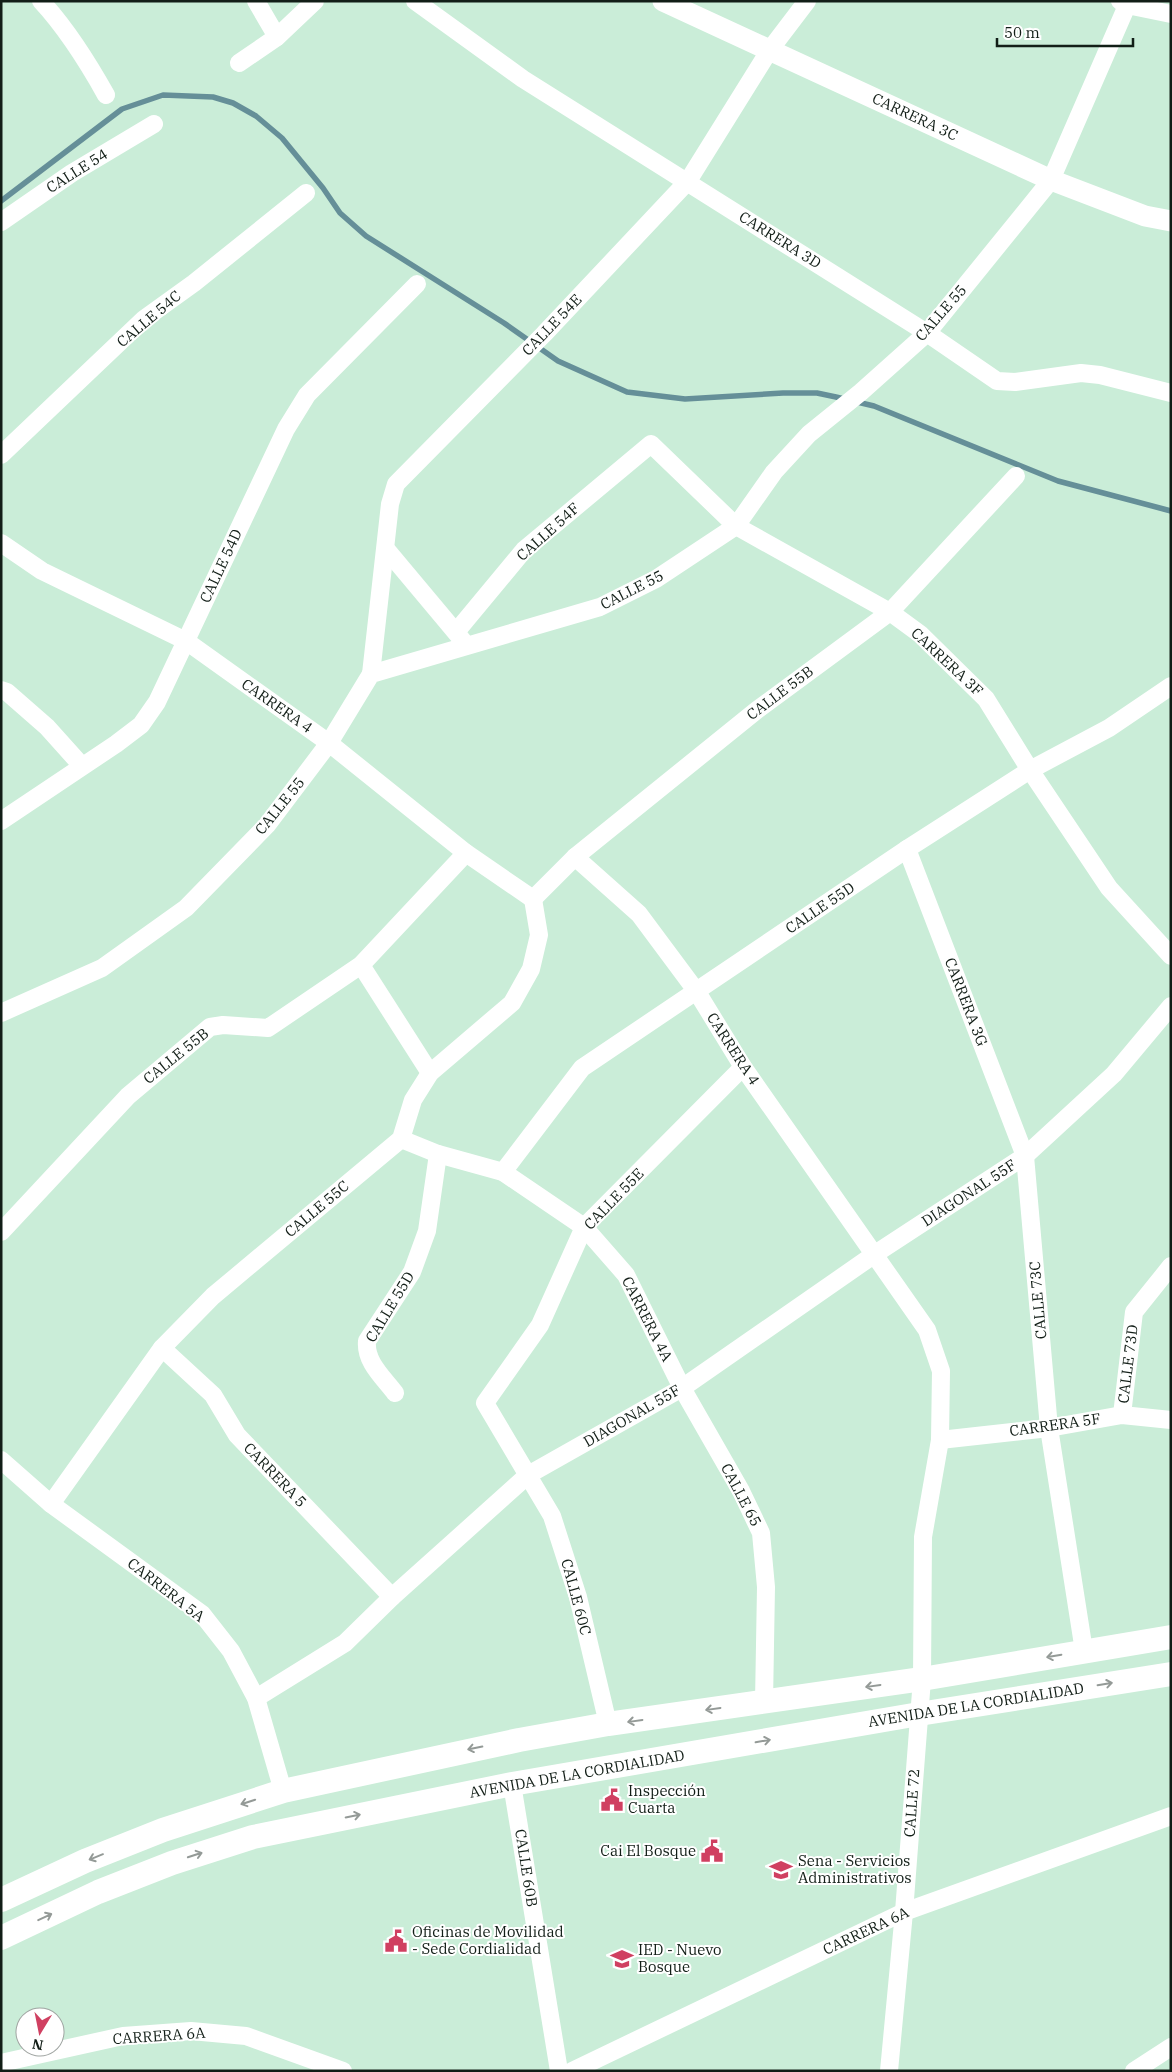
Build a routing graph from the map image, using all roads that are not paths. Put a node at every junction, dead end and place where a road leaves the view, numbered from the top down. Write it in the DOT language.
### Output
graph roads {
  1 [pos="40,1"];
  2 [pos="256,1"];
  3 [pos="315,1"];
  4 [pos="416,1"];
  5 [pos="663,1"];
  6 [pos="807,1"];
  7 [pos="1125,3"];
  8 [pos="1171,14"];
  9 [pos="277,37"];
  10 [pos="769,50"];
  11 [pos="239,63"];
  12 [pos="106,95"];
  13 [pos="154,124"];
  14 [pos="1051,180"];
  15 [pos="688,181"];
  16 [pos="306,193"];
  17 [pos="1171,221"];
  18 [pos="1,222"];
  19 [pos="417,284"];
  20 [pos="927,333"];
  21 [pos="1171,393"];
  22 [pos="651,444"];
  23 [pos="1,455"];
  24 [pos="1016,476"];
  25 [pos="736,526"];
  26 [pos="1,544"];
  27 [pos="386,549"];
  28 [pos="890,612"];
  29 [pos="461,639"];
  30 [pos="186,641"];
  31 [pos="371,674"];
  32 [pos="1171,686"];
  33 [pos="1,690"];
  34 [pos="329,743"];
  35 [pos="82,766"];
  36 [pos="1030,770"];
  37 [pos="1,821"];
  38 [pos="907,849"];
  39 [pos="466,853"];
  40 [pos="575,857"];
  41 [pos="533,900"];
  42 [pos="1171,956"];
  43 [pos="361,965"];
  44 [pos="697,992"];
  45 [pos="1171,1006"];
  46 [pos="1,1013"];
  47 [pos="743,1067"];
  48 [pos="430,1073"];
  49 [pos="401,1139"];
  50 [pos="438,1154"];
  51 [pos="1025,1156"];
  52 [pos="504,1172"];
  53 [pos="584,1227"];
  54 [pos="1,1232"];
  55 [pos="875,1254"];
  56 [pos="1171,1266"];
  57 [pos="162,1348"];
  58 [pos="682,1388"];
  59 [pos="395,1393"];
  60 [pos="485,1403"];
  61 [pos="1122,1415"];
  62 [pos="1171,1420"];
  63 [pos="1049,1428"];
  64 [pos="940,1440"];
  65 [pos="1,1460"];
  66 [pos="528,1475"];
  67 [pos="51,1504"];
  68 [pos="392,1597"];
  69 [pos="1171,1637"];
  70 [pos="1084,1650"];
  71 [pos="1171,1674"];
  72 [pos="922,1679"];
  73 [pos="256,1698"];
  74 [pos="764,1702"];
  75 [pos="919,1714"];
  76 [pos="608,1724"];
  77 [pos="512,1784"];
  78 [pos="283,1791"];
  79 [pos="1171,1816"];
  80 [pos="1,1900"];
  81 [pos="904,1912"];
  82 [pos="1,1938"];
  83 [pos="1171,2047"];
  84 [pos="1,2063"];
  85 [pos="343,2071"];
  86 [pos="559,2071"];
  87 [pos="572,2071"];
  88 [pos="889,2071"];
  89 [pos="1134,2071"];
  1 -- 12 [label="street"];
  2 -- 9 [label="street"];
  3 -- 9 [label="street"];
  4 -- 15 [label="street, CARRERA 3D"];
  5 -- 10 [label="street, CARRERA 3C"];
  6 -- 10 [label="street, CALLE 54E"];
  7 -- 8 [label="street"];
  7 -- 14 [label="street, CALLE 55"];
  9 -- 11 [label="street"];
  10 -- 14 [label="street, CARRERA 3C"];
  10 -- 15 [label="street, CALLE 54E"];
  13 -- 18 [label="street, CALLE 54"];
  14 -- 17 [label="street, CARRERA 3C"];
  14 -- 20 [label="street, CALLE 55"];
  15 -- 20 [label="street, CARRERA 3D"];
  15 -- 27 [label="street, CALLE 54E"];
  16 -- 23 [label="street, CALLE 54C"];
  19 -- 30 [label="street, CALLE 54D"];
  20 -- 21 [label="street, CARRERA 3D"];
  20 -- 25 [label="street, CALLE 55"];
  22 -- 25 [label="street, CARRERA 3F"];
  22 -- 29 [label="street, CALLE 54F"];
  24 -- 28 [label="street, CALLE 55B"];
  25 -- 28 [label="street, CARRERA 3F"];
  25 -- 29 [label="street, CALLE 55"];
  26 -- 30 [label="street, CARRERA 4"];
  27 -- 29 [label="street"];
  27 -- 31 [label="street, CALLE 54E"];
  28 -- 36 [label="street, CARRERA 3F"];
  28 -- 40 [label="street, CALLE 55B"];
  29 -- 31 [label="street, CALLE 55"];
  30 -- 34 [label="street, CARRERA 4"];
  30 -- 35 [label="street, CALLE 54D"];
  31 -- 34 [label="street, CALLE 55"];
  32 -- 36 [label="street, CALLE 55D"];
  33 -- 35 [label="street"];
  34 -- 39 [label="street, CARRERA 4"];
  34 -- 46 [label="street, CALLE 55"];
  35 -- 37 [label="street, CALLE 54D"];
  36 -- 38 [label="street, CALLE 55D"];
  36 -- 42 [label="street, CARRERA 3F"];
  38 -- 44 [label="street, CALLE 55D"];
  38 -- 51 [label="street, CARRERA 3G"];
  39 -- 41 [label="street, CARRERA 4"];
  39 -- 43 [label="street, CALLE 55B"];
  40 -- 41 [label="street, CALLE 55B"];
  40 -- 44 [label="street, CARRERA 4"];
  41 -- 48 [label="street"];
  43 -- 48 [label="street"];
  43 -- 54 [label="street, CALLE 55B"];
  44 -- 47 [label="street, CARRERA 4"];
  44 -- 52 [label="street, CALLE 55D"];
  45 -- 51 [label="street"];
  47 -- 53 [label="street, CALLE 55E"];
  47 -- 55 [label="street, CARRERA 4"];
  48 -- 49 [label="street"];
  49 -- 50 [label="street, CARRERA 4A"];
  49 -- 57 [label="street, CALLE 55C"];
  50 -- 52 [label="street, CARRERA 4A"];
  50 -- 59 [label="street, CALLE 55D"];
  51 -- 55 [label="street, DIAGONAL 55F"];
  51 -- 63 [label="street, CALLE 73C"];
  52 -- 53 [label="street, CARRERA 4A"];
  53 -- 58 [label="street, CARRERA 4A"];
  53 -- 60 [label="street, CALLE 55E"];
  55 -- 58 [label="street, DIAGONAL 55F"];
  55 -- 64 [label="street, CARRERA 4"];
  56 -- 61 [label="street, CALLE 73D"];
  57 -- 67 [label="street, CALLE 55C"];
  57 -- 68 [label="street, CARRERA 5"];
  58 -- 66 [label="street, DIAGONAL 55F"];
  58 -- 74 [label="street, CALLE 65"];
  60 -- 66 [label="street, CALLE 60C"];
  61 -- 62 [label="street, CARRERA 5F"];
  61 -- 63 [label="street, CARRERA 5F"];
  63 -- 64 [label="street, CARRERA 5F"];
  63 -- 70 [label="street, CALLE 73C"];
  64 -- 72 [label="street, CALLE 72"];
  65 -- 67 [label="street, CARRERA 5A"];
  66 -- 68 [label="street, DIAGONAL 55F"];
  66 -- 76 [label="street, CALLE 60C"];
  67 -- 73 [label="street, CARRERA 5A"];
  68 -- 73 [label="street, DIAGONAL 55F"];
  69 -- 70 [label="main road"];
  70 -- 72 [label="main road, one-way"];
  75 -- 71 [label="main road, AVENIDA DE LA CORDIALIDAD, one-way"];
  72 -- 74 [label="main road, one-way"];
  72 -- 75 [label="street, CALLE 72"];
  73 -- 78 [label="street, CARRERA 5A"];
  74 -- 76 [label="main road, one-way"];
  77 -- 75 [label="main road, AVENIDA DE LA CORDIALIDAD, one-way"];
  75 -- 81 [label="street, CALLE 72"];
  76 -- 78 [label="main road, one-way"];
  82 -- 77 [label="main road, AVENIDA DE LA CORDIALIDAD, one-way"];
  77 -- 86 [label="street, CALLE 60B"];
  78 -- 80 [label="main road, one-way"];
  79 -- 81 [label="street, CARRERA 6A"];
  81 -- 87 [label="street, CARRERA 6A"];
  81 -- 88 [label="street, CALLE 72"];
  83 -- 89 [label="street"];
  84 -- 85 [label="street, CARRERA 6A"];
}
